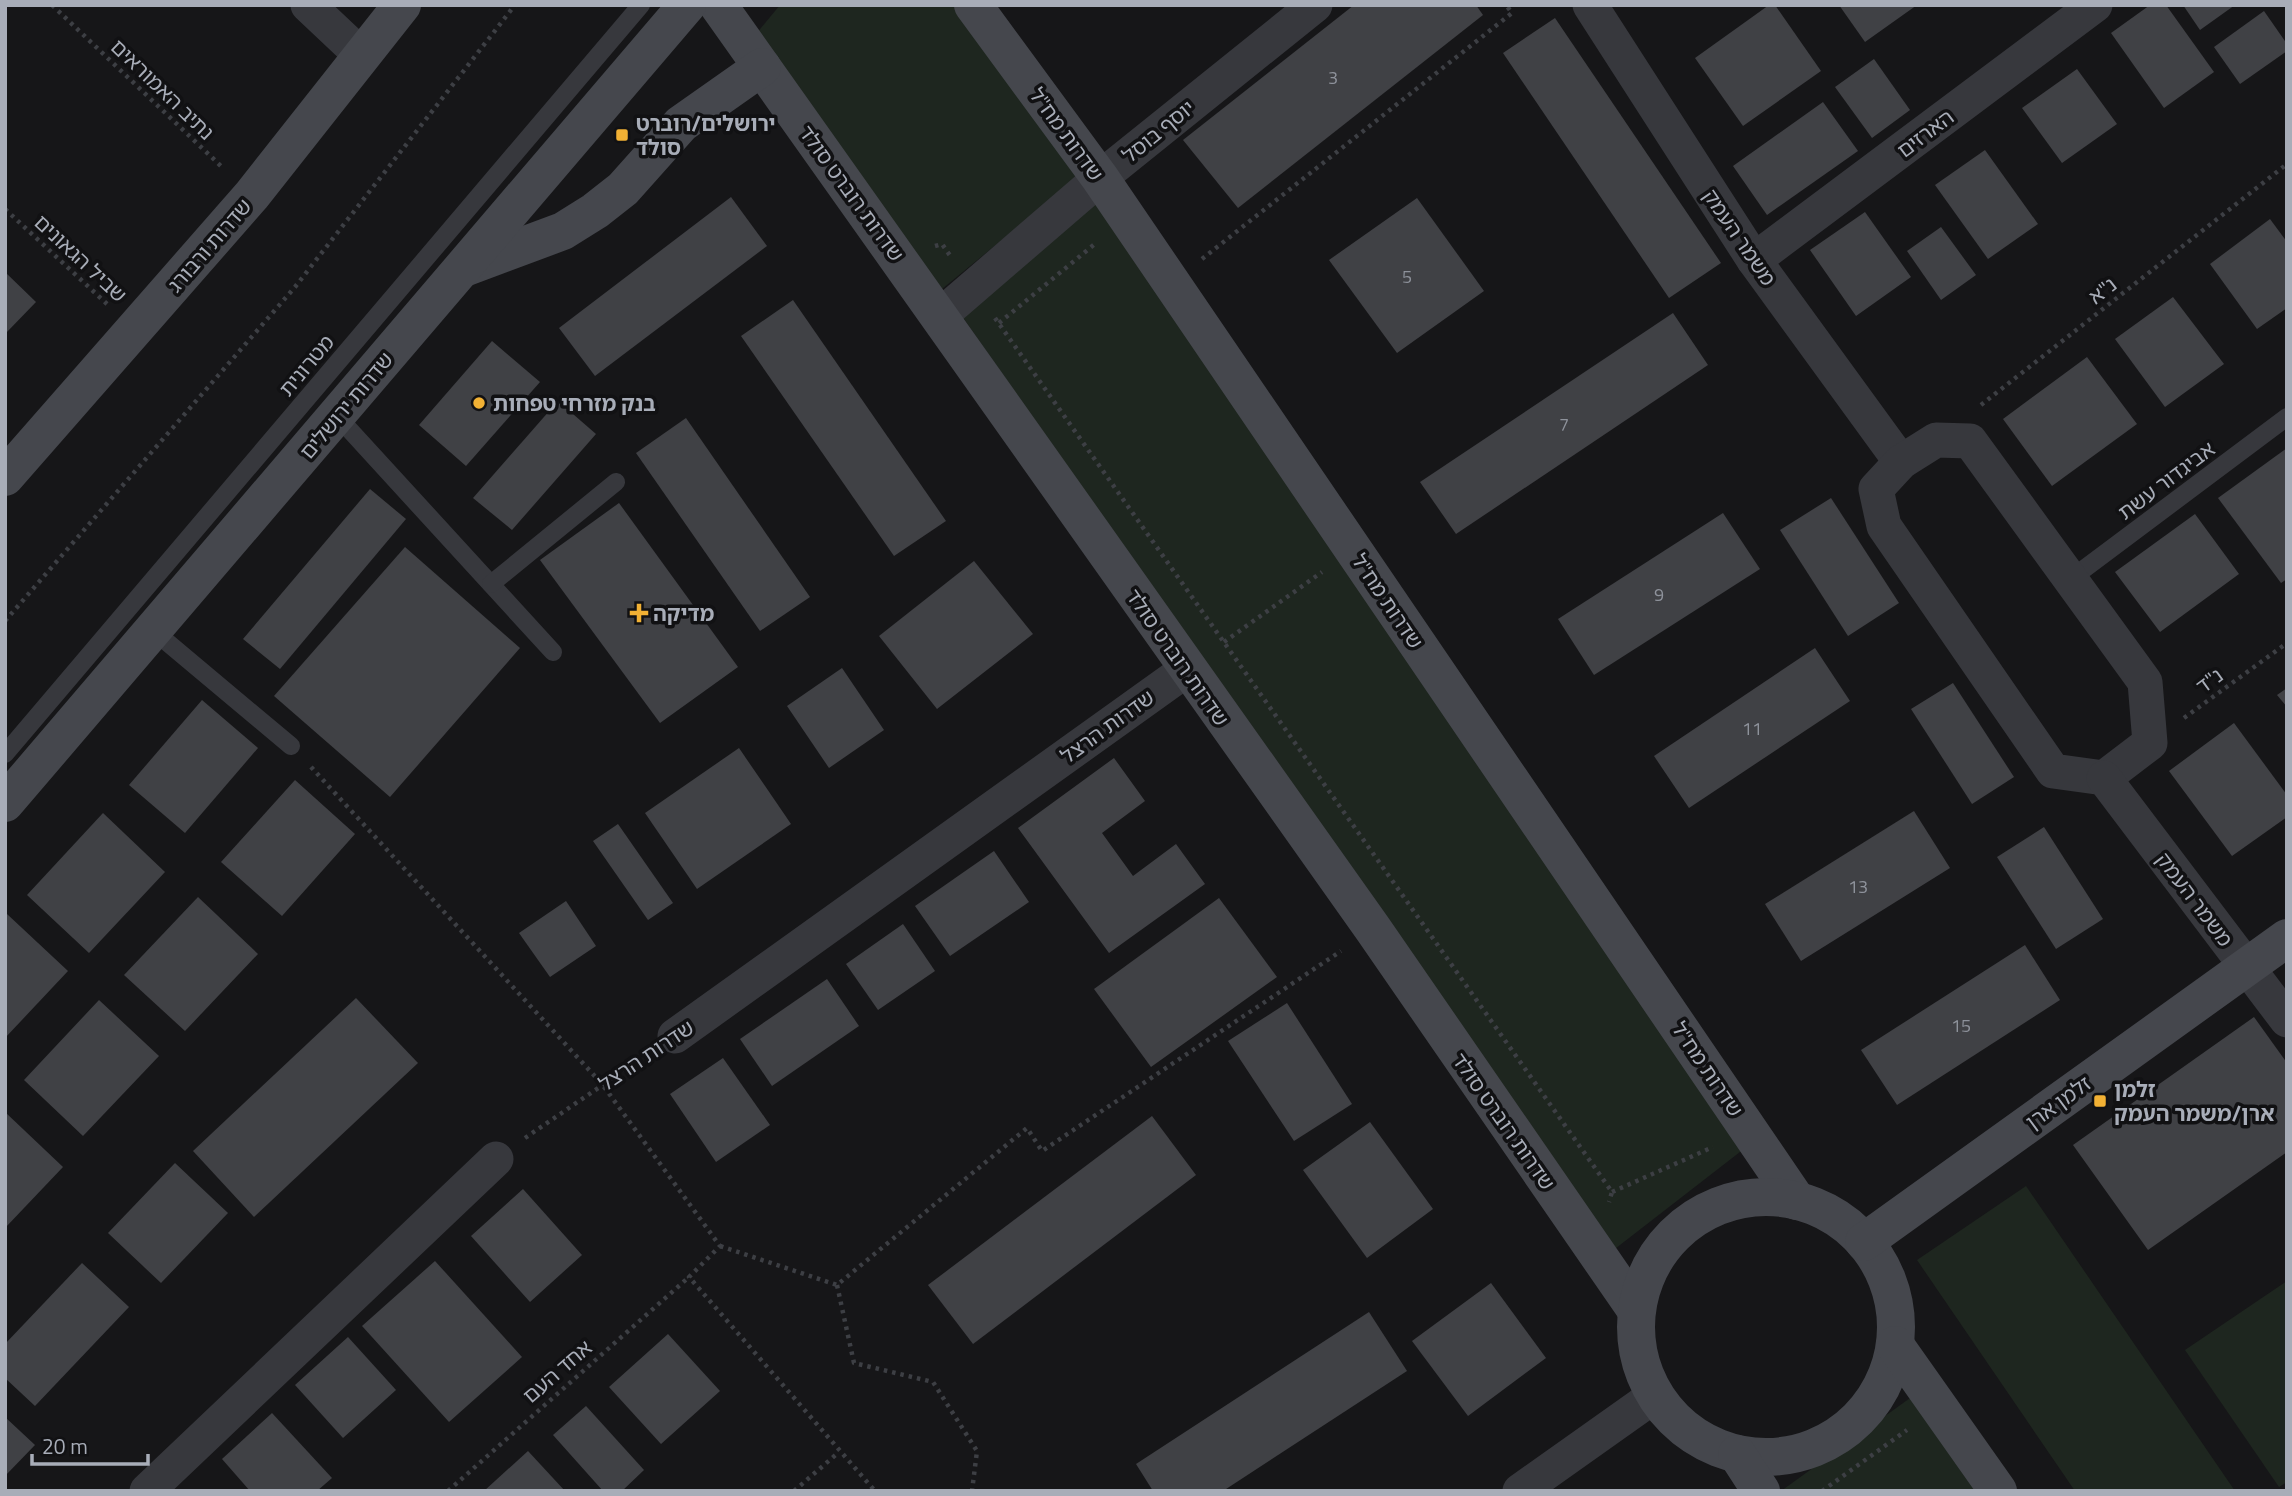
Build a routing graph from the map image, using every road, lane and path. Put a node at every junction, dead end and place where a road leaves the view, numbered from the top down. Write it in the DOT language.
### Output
graph roads {
  1 [pos="52,5"];
  2 [pos="308,5"];
  3 [pos="402,5"];
  4 [pos="420,5"];
  5 [pos="515,5"];
  6 [pos="641,5"];
  7 [pos="687,5"];
  8 [pos="718,5"];
  9 [pos="973,5"];
  10 [pos="1315,5"];
  11 [pos="1506,5"];
  12 [pos="1590,5"];
  13 [pos="2095,5"];
  14 [pos="361,55"];
  15 [pos="762,68"];
  16 [pos="2287,164"];
  17 [pos="1100,178"];
  18 [pos="252,195"];
  19 [pos="5,208"];
  20 [pos="1127,218"];
  21 [pos="1754,260"];
  22 [pos="462,269"];
  23 [pos="1172,284"];
  24 [pos="940,316"];
  25 [pos="999,323"];
  26 [pos="135,331"];
  27 [pos="337,416"];
  28 [pos="2287,418"];
  29 [pos="1936,440"];
  30 [pos="1901,462"];
  31 [pos="5,477"];
  32 [pos="616,482"];
  33 [pos="5,495"];
  34 [pos="1353,549"];
  35 [pos="2072,578"];
  36 [pos="491,584"];
  37 [pos="5,621"];
  38 [pos="155,632"];
  39 [pos="2287,643"];
  40 [pos="553,652"];
  41 [pos="1186,670"];
  42 [pos="2150,743"];
  43 [pos="291,746"];
  44 [pos="5,754"];
  45 [pos="2104,778"];
  46 [pos="5,803"];
  47 [pos="1373,929"];
  48 [pos="2287,938"];
  49 [pos="2246,967"];
  50 [pos="2287,1020"];
  51 [pos="675,1036"];
  52 [pos="602,1084"];
  53 [pos="1750,1131"];
  54 [pos="496,1159"];
  55 [pos="1612,1192"];
  56 [pos="1797,1201"];
  57 [pos="1864,1242"];
  58 [pos="720,1246"];
  59 [pos="689,1277"];
  60 [pos="837,1285"];
  61 [pos="1636,1310"];
  62 [pos="1895,1345"];
  63 [pos="1654,1396"];
  64 [pos="1939,1407"];
  65 [pos="839,1452"];
  66 [pos="1737,1454"];
  67 [pos="147,1491"];
  68 [pos="447,1491"];
  69 [pos="794,1491"];
  70 [pos="875,1491"];
  71 [pos="972,1491"];
  72 [pos="1520,1491"];
  73 [pos="1761,1491"];
  74 [pos="1822,1491"];
  75 [pos="1998,1491"];
  1 -- 18 [label="path, נתיב האמוראים"];
  2 -- 14 [label="street"];
  3 -- 14 [label="street, שדרות ורבורג"];
  4 -- 33 [label="lane"];
  5 -- 37 [label="path"];
  6 -- 44 [label="lane, מטרונית"];
  7 -- 22 [label="street, שדרות ירושלים"];
  8 -- 15 [label="street, שדרות רוברט סולד"];
  9 -- 17 [label="street, שדרות מח\"ל"];
  10 -- 17 [label="street, יוסף בוסל"];
  11 -- 23 [label="path"];
  12 -- 21 [label="street, משמר העמק"];
  13 -- 21 [label="street, הארזים"];
  14 -- 18 [label="street, שדרות ורבורג"];
  15 -- 22 [label="street"];
  15 -- 24 [label="street, שדרות רוברט סולד"];
  16 -- 29 [label="path, נ\"א"];
  17 -- 20 [label="street, שדרות מח\"ל"];
  17 -- 24 [label="street, יוסף בוסל"];
  18 -- 26 [label="street, שדרות ורבורג"];
  19 -- 26 [label="path, שביל הגאונים"];
  20 -- 23 [label="street, שדרות מח\"ל"];
  20 -- 25 [label="path"];
  21 -- 30 [label="street, משמר העמק"];
  22 -- 27 [label="street, שדרות ירושלים"];
  23 -- 34 [label="street, שדרות מח\"ל"];
  24 -- 41 [label="street, שדרות רוברט סולד"];
  26 -- 31 [label="street, שדרות ורבורג"];
  27 -- 36 [label="lane"];
  27 -- 38 [label="street, שדרות ירושלים"];
  28 -- 35 [label="lane, אביגדור עשת"];
  29 -- 30 [label="street"];
  29 -- 35 [label="street"];
  30 -- 45 [label="street"];
  32 -- 36 [label="lane"];
  34 -- 41 [label="path"];
  34 -- 53 [label="street, שדרות מח\"ל"];
  35 -- 42 [label="street"];
  36 -- 40 [label="lane"];
  38 -- 43 [label="lane"];
  38 -- 46 [label="street, שדרות ירושלים"];
  39 -- 42 [label="path, נ\"ד"];
  41 -- 47 [label="street, שדרות רוברט סולד"];
  41 -- 51 [label="street, שדרות הרצל"];
  42 -- 45 [label="street"];
  43 -- 52 [label="path"];
  45 -- 49 [label="street, משמר העמק"];
  47 -- 60 [label="path"];
  47 -- 61 [label="street, שדרות רוברט סולד"];
  48 -- 49 [label="street, זלמן ארן"];
  49 -- 50 [label="street, משמר העמק"];
  49 -- 57 [label="street, זלמן ארן"];
  51 -- 52 [label="path, שדרות הרצל"];
  52 -- 54 [label="path, שדרות הרצל"];
  52 -- 58 [label="path"];
  53 -- 55 [label="path"];
  53 -- 56 [label="street, שדרות מח\"ל"];
  54 -- 67 [label="street"];
  56 -- 57 [label="street"];
  56 -- 61 [label="street"];
  57 -- 62 [label="street"];
  58 -- 59 [label="path, אחד העם"];
  58 -- 60 [label="path"];
  59 -- 65 [label="path"];
  59 -- 68 [label="path, אחד העם"];
  60 -- 71 [label="path"];
  61 -- 63 [label="street"];
  62 -- 64 [label="street"];
  62 -- 66 [label="street"];
  63 -- 66 [label="street"];
  63 -- 72 [label="street"];
  64 -- 74 [label="path"];
  64 -- 75 [label="street"];
  65 -- 69 [label="path"];
  65 -- 70 [label="path"];
  66 -- 73 [label="street"];
}
